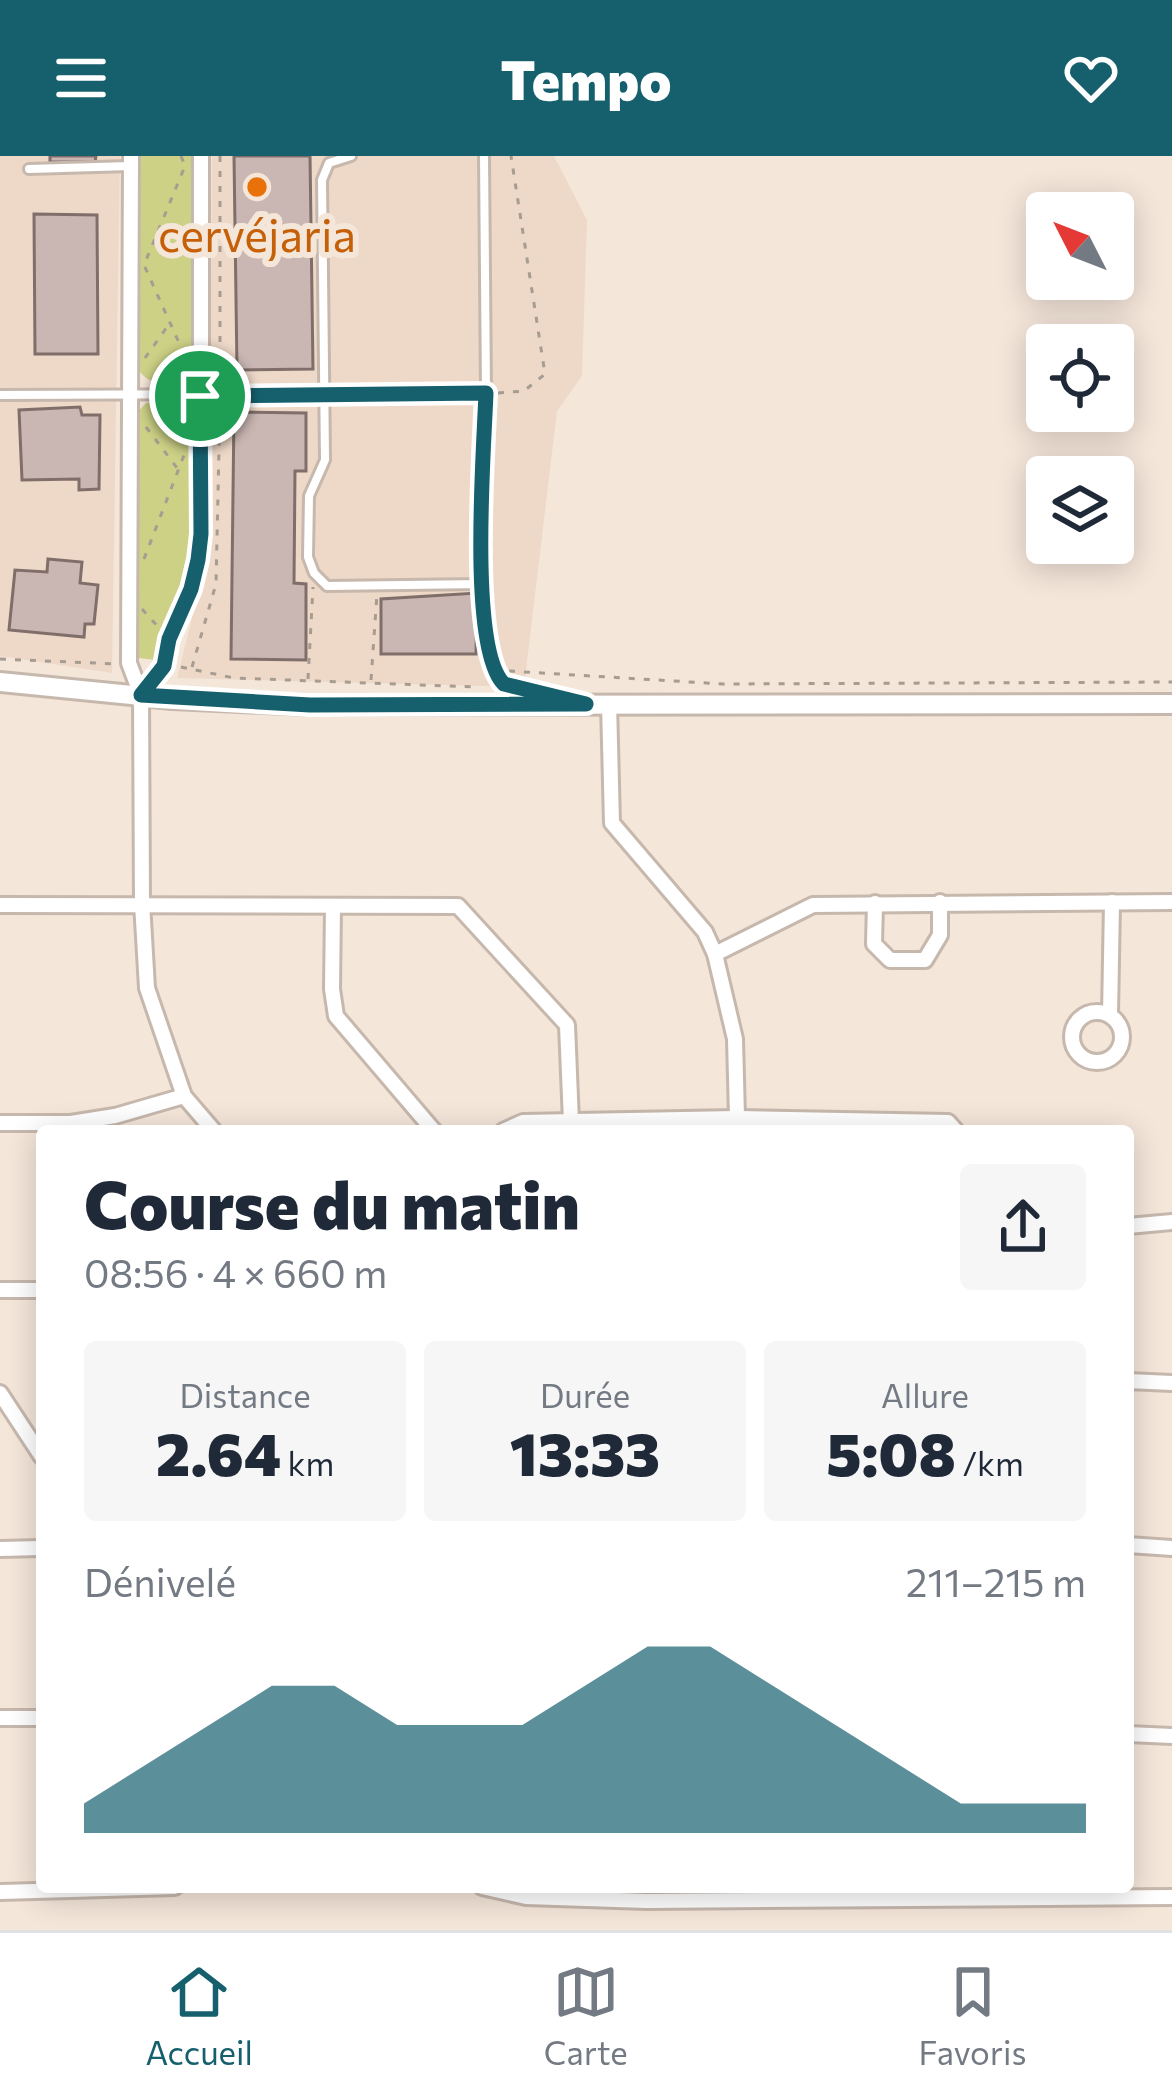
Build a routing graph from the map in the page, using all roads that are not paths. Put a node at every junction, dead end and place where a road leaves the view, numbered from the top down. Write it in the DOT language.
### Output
graph roads {
  1 [pos="201,156"];
  2 [pos="351,156"];
  3 [pos="484,156"];
  4 [pos="131,161"];
  5 [pos="29,169"];
  6 [pos="200,390"];
  7 [pos="486,393"];
  8 [pos="0,395"];
  9 [pos="323,395"];
  10 [pos="132,403"];
  11 [pos="483,584"];
  12 [pos="0,682"];
  13 [pos="141,695"];
  14 [pos="586,704"];
  15 [pos="609,704"];
  16 [pos="1172,704"];
  17 [pos="940,902"];
  18 [pos="1112,902"];
  19 [pos="1172,902"];
  20 [pos="142,903"];
  21 [pos="875,903"];
  22 [pos="0,905"];
  23 [pos="333,908"];
  24 [pos="715,955"];
  25 [pos="1110,1015"];
  26 [pos="184,1096"];
  27 [pos="737,1118"];
  28 [pos="571,1122"];
  29 [pos="0,1123"];
  30 [pos="209,1125"];
  31 [pos="429,1125"];
  32 [pos="516,1125"];
  33 [pos="951,1125"];
  34 [pos="1172,1222"];
  35 [pos="1134,1225"];
  36 [pos="36,1289"];
  37 [pos="0,1290"];
  38 [pos="1134,1382"];
  39 [pos="1172,1383"];
  40 [pos="0,1393"];
  41 [pos="36,1448"];
  42 [pos="1134,1545"];
  43 [pos="36,1548"];
  44 [pos="1172,1548"];
  45 [pos="0,1549"];
  46 [pos="0,1718"];
  47 [pos="36,1718"];
  48 [pos="1134,1734"];
  49 [pos="1172,1736"];
  50 [pos="36,1891"];
  51 [pos="0,1892"];
  52 [pos="508,1893"];
  53 [pos="1172,1897"];
  1 -- 6 [label="street"];
  2 -- 9 [label="lane"];
  3 -- 7 [label="lane"];
  4 -- 5 [label="lane"];
  4 -- 10 [label="street"];
  6 -- 9 [label="lane"];
  6 -- 10 [label="lane"];
  6 -- 13 [label="street"];
  7 -- 9 [label="lane"];
  7 -- 11 [label="lane"];
  8 -- 10 [label="lane"];
  9 -- 11 [label="lane"];
  10 -- 13 [label="street"];
  11 -- 14 [label="lane"];
  12 -- 13 [label="street"];
  13 -- 14 [label="street"];
  13 -- 20 [label="street"];
  14 -- 15 [label="street"];
  15 -- 16 [label="street"];
  15 -- 24 [label="street"];
  17 -- 18 [label="street"];
  17 -- 21 [label="street"];
  17 -- 21 [label="street"];
  18 -- 19 [label="street"];
  18 -- 25 [label="street"];
  20 -- 22 [label="street"];
  20 -- 23 [label="street"];
  20 -- 26 [label="street"];
  21 -- 24 [label="street"];
  23 -- 28 [label="street"];
  23 -- 31 [label="street"];
  24 -- 27 [label="street"];
  26 -- 29 [label="street"];
  26 -- 30 [label="street"];
  27 -- 28 [label="street"];
  27 -- 33 [label="street"];
  28 -- 32 [label="street"];
  34 -- 35 [label="street"];
  36 -- 37 [label="street"];
  38 -- 39 [label="street"];
  40 -- 41 [label="street"];
  42 -- 44 [label="street"];
  43 -- 45 [label="street"];
  46 -- 47 [label="street"];
  48 -- 49 [label="street"];
  50 -- 51 [label="street"];
  52 -- 53 [label="street"];
}
